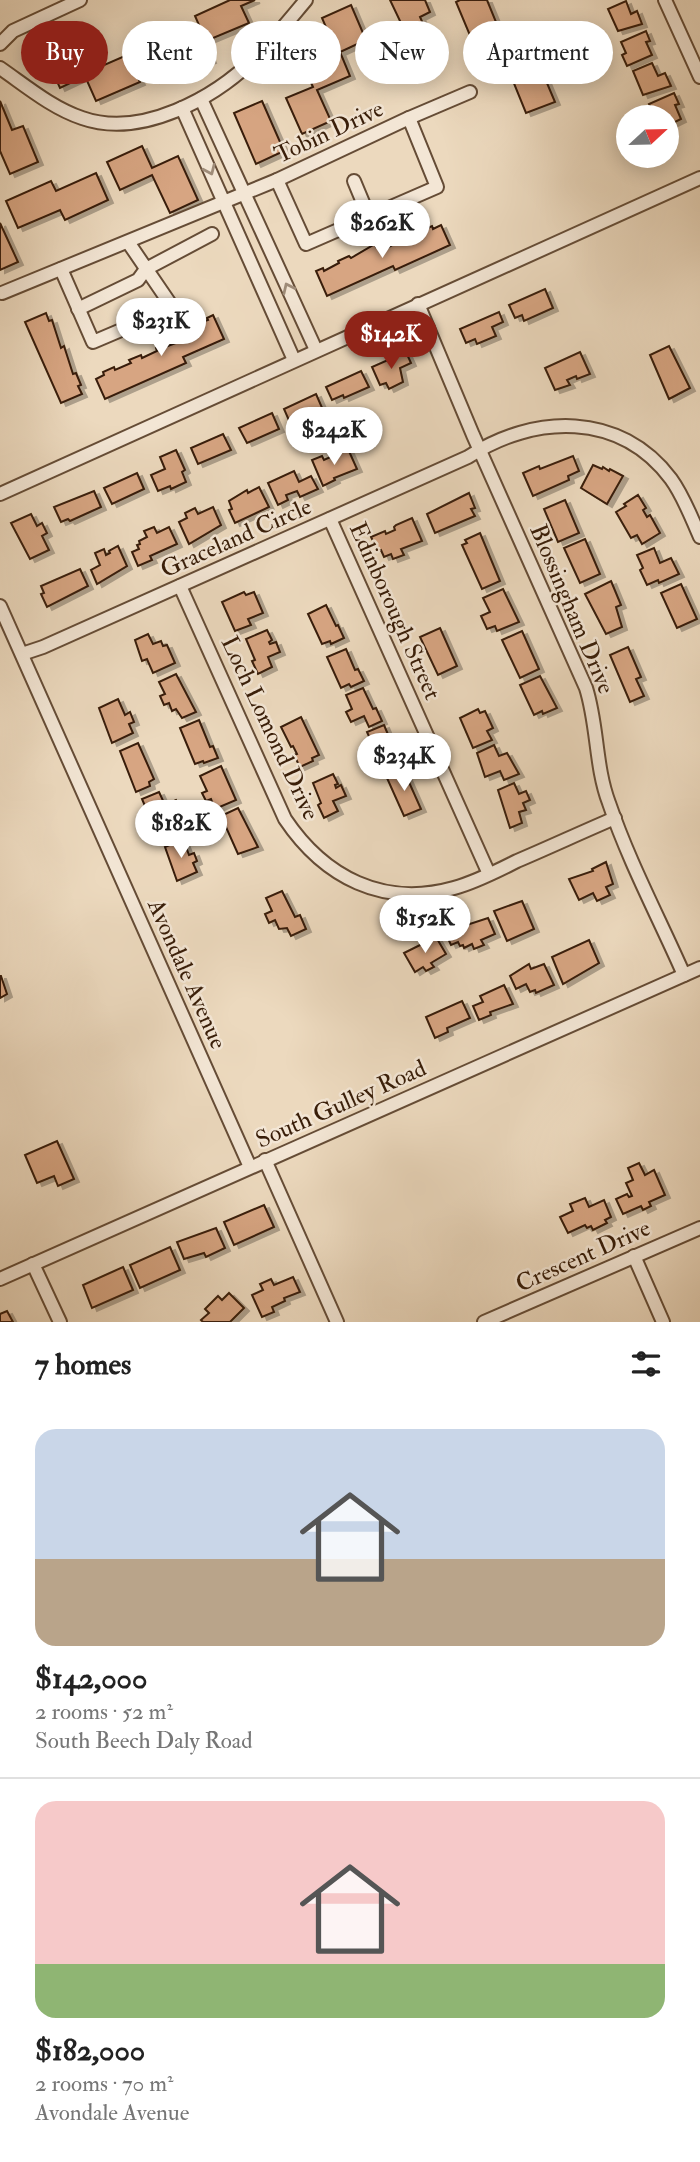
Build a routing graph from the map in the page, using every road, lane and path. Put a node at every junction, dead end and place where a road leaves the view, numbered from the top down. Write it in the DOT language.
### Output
graph roads {
  1 [pos="80,0"];
  2 [pos="306,0"];
  3 [pos="665,0"];
  4 [pos="0,44"];
  5 [pos="0,68"];
  6 [pos="700,77"];
  7 [pos="470,92"];
  8 [pos="201,99"];
  9 [pos="182,108"];
  10 [pos="409,118"];
  11 [pos="700,178"];
  12 [pos="276,180"];
  13 [pos="354,181"];
  14 [pos="244,194"];
  15 [pos="224,202"];
  16 [pos="369,217"];
  17 [pos="212,234"];
  18 [pos="128,242"];
  19 [pos="61,269"];
  20 [pos="146,269"];
  21 [pos="2,293"];
  22 [pos="418,304"];
  23 [pos="78,309"];
  24 [pos="316,350"];
  25 [pos="294,360"];
  26 [pos="480,449"];
  27 [pos="0,494"];
  28 [pos="330,519"];
  29 [pos="700,537"];
  30 [pos="180,586"];
  31 [pos="0,606"];
  32 [pos="22,654"];
  33 [pos="615,818"];
  34 [pos="489,874"];
  35 [pos="700,968"];
  36 [pos="684,975"];
  37 [pos="265,1160"];
  38 [pos="250,1167"];
  39 [pos="700,1228"];
  40 [pos="634,1256"];
  41 [pos="33,1264"];
  42 [pos="0,1279"];
  43 [pos="60,1322"];
  44 [pos="337,1322"];
  45 [pos="484,1322"];
  46 [pos="663,1322"];
  1 -- 4 [label="street"];
  2 -- 8 [label="street"];
  3 -- 6 [label="street"];
  5 -- 9 [label="street"];
  7 -- 10 [label="street, Tobin Drive"];
  8 -- 9 [label="street"];
  8 -- 14 [label="street"];
  9 -- 15 [label="street, one-way"];
  10 -- 12 [label="street, Tobin Drive"];
  10 -- 16 [label="street"];
  11 -- 22 [label="street"];
  12 -- 14 [label="street, Tobin Drive"];
  12 -- 16 [label="street"];
  13 -- 16 [label="street"];
  14 -- 15 [label="street, Tobin Drive"];
  24 -- 14 [label="street, one-way"];
  15 -- 18 [label="street, Tobin Drive"];
  15 -- 25 [label="street"];
  17 -- 20 [label="street"];
  18 -- 19 [label="street, Tobin Drive"];
  18 -- 20 [label="street"];
  19 -- 21 [label="street, Tobin Drive"];
  19 -- 23 [label="street"];
  20 -- 23 [label="street"];
  20 -- 23 [label="street"];
  22 -- 24 [label="street"];
  22 -- 26 [label="street, Blossingham Drive"];
  24 -- 25 [label="street"];
  25 -- 27 [label="street"];
  26 -- 28 [label="street, Graceland Circle"];
  26 -- 29 [label="street, Graceland Circle"];
  26 -- 33 [label="street, Blossingham Drive"];
  28 -- 30 [label="street, Graceland Circle"];
  28 -- 34 [label="street, Edinborough Street"];
  30 -- 32 [label="street, Graceland Circle"];
  30 -- 34 [label="street, Loch Lomond Drive"];
  31 -- 32 [label="street, Avondale Avenue"];
  32 -- 38 [label="street, Avondale Avenue"];
  33 -- 34 [label="street, Loch Lomond Drive"];
  33 -- 36 [label="street, Blossingham Drive"];
  35 -- 36 [label="street, South Gulley Road"];
  36 -- 37 [label="street, South Gulley Road"];
  37 -- 38 [label="street, South Gulley Road"];
  37 -- 44 [label="street"];
  38 -- 41 [label="street, South Gulley Road"];
  39 -- 40 [label="street, Crescent Drive"];
  40 -- 45 [label="street, Crescent Drive"];
  40 -- 46 [label="street"];
  41 -- 42 [label="street, South Gulley Road"];
  41 -- 43 [label="street"];
}
